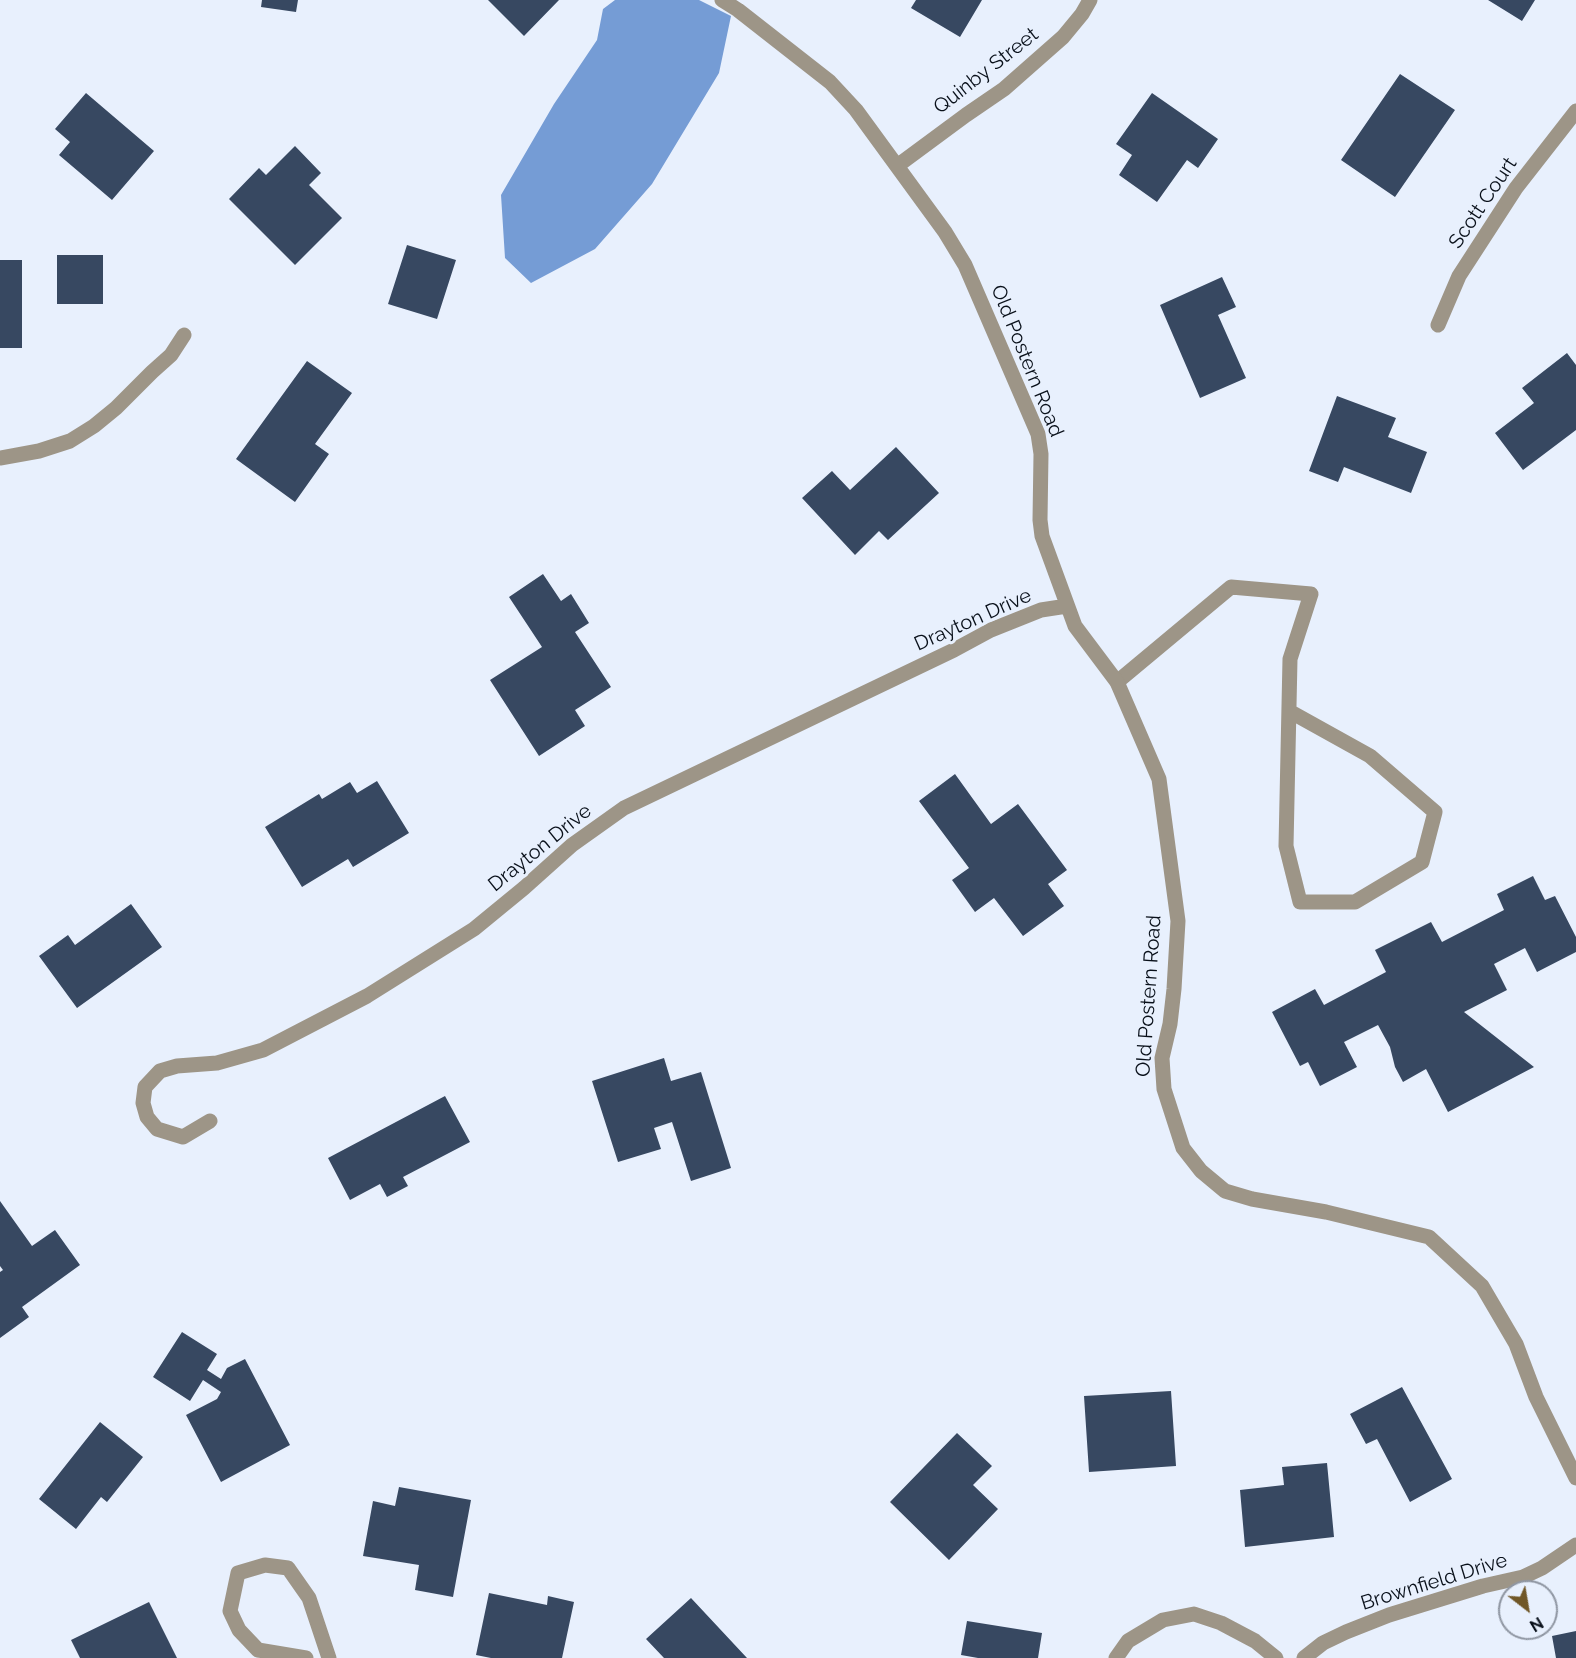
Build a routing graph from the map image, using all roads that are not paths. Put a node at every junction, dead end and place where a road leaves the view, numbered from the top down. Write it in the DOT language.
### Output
graph roads {
  1 [pos="722,0"];
  2 [pos="1090,0"];
  3 [pos="1576,111"];
  4 [pos="897,166"];
  5 [pos="1438,325"];
  6 [pos="184,335"];
  7 [pos="0,458"];
  8 [pos="1067,606"];
  9 [pos="1117,682"];
  10 [pos="1289,711"];
  11 [pos="210,1121"];
  12 [pos="1576,1478"];
  13 [pos="1576,1545"];
  14 [pos="306,1658"];
  15 [pos="329,1658"];
  16 [pos="1116,1658"];
  17 [pos="1276,1658"];
  18 [pos="1304,1658"];
  1 -- 4 [label="street, Old Postern Road"];
  2 -- 4 [label="street, Quinby Street"];
  3 -- 5 [label="street, Scott Court"];
  4 -- 8 [label="street, Old Postern Road"];
  6 -- 7 [label="street"];
  8 -- 9 [label="street, Old Postern Road"];
  8 -- 11 [label="street, Drayton Drive"];
  9 -- 10 [label="street"];
  9 -- 12 [label="street, Old Postern Road"];
  10 -- 10 [label="street"];
  13 -- 18 [label="street, Brownfield Drive"];
  14 -- 15 [label="street"];
  16 -- 17 [label="street"];
}
